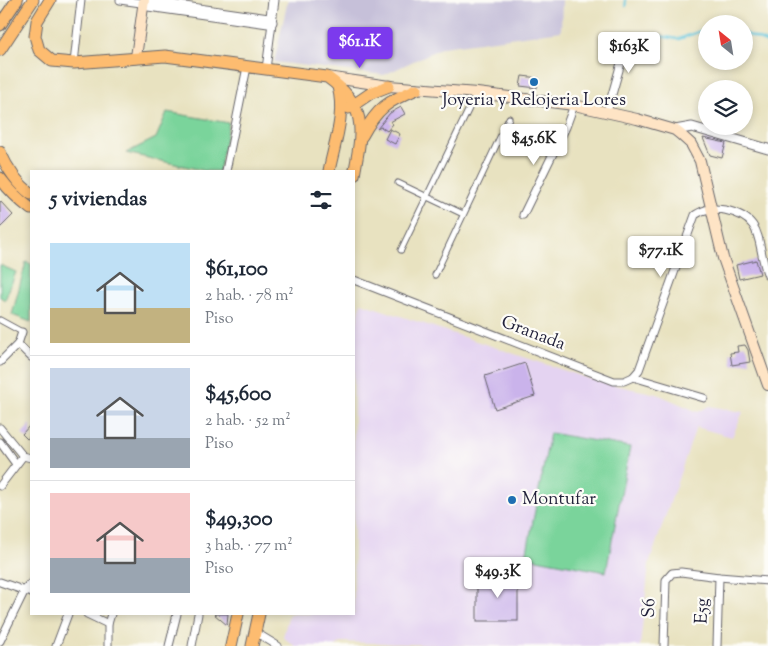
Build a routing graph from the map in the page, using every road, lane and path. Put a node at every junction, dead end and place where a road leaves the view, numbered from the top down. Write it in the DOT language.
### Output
graph roads {
  1 [pos="17,0"];
  2 [pos="33,0"];
  3 [pos="50,0"];
  4 [pos="81,0"];
  5 [pos="120,0"];
  6 [pos="271,0"];
  7 [pos="275,0"];
  8 [pos="146,3"];
  9 [pos="270,23"];
  10 [pos="0,25"];
  11 [pos="627,42"];
  12 [pos="0,50"];
  13 [pos="136,57"];
  14 [pos="74,63"];
  15 [pos="247,67"];
  16 [pos="266,69"];
  17 [pos="327,77"];
  18 [pos="389,86"];
  19 [pos="338,87"];
  20 [pos="418,89"];
  21 [pos="476,93"];
  22 [pos="354,104"];
  23 [pos="574,105"];
  24 [pos="608,112"];
  25 [pos="509,118"];
  26 [pos="340,119"];
  27 [pos="675,130"];
  28 [pos="361,138"];
  29 [pos="768,149"];
  30 [pos="0,152"];
  31 [pos="226,170"];
  32 [pos="328,170"];
  33 [pos="355,170"];
  34 [pos="0,178"];
  35 [pos="398,183"];
  36 [pos="30,193"];
  37 [pos="426,196"];
  38 [pos="30,208"];
  39 [pos="711,208"];
  40 [pos="463,214"];
  41 [pos="523,215"];
  42 [pos="401,250"];
  43 [pos="766,266"];
  44 [pos="435,275"];
  45 [pos="768,276"];
  46 [pos="355,280"];
  47 [pos="0,320"];
  48 [pos="22,332"];
  49 [pos="18,344"];
  50 [pos="30,356"];
  51 [pos="0,362"];
  52 [pos="633,378"];
  53 [pos="768,385"];
  54 [pos="704,398"];
  55 [pos="0,428"];
  56 [pos="0,442"];
  57 [pos="23,456"];
  58 [pos="30,458"];
  59 [pos="16,464"];
  60 [pos="0,486"];
  61 [pos="719,577"];
  62 [pos="768,581"];
  63 [pos="0,582"];
  64 [pos="28,592"];
  65 [pos="68,615"];
  66 [pos="89,615"];
  67 [pos="111,615"];
  68 [pos="177,615"];
  69 [pos="198,615"];
  70 [pos="238,615"];
  71 [pos="259,615"];
  72 [pos="108,624"];
  73 [pos="255,632"];
  74 [pos="0,641"];
  75 [pos="56,646"];
  76 [pos="108,646"];
  77 [pos="169,646"];
  78 [pos="192,646"];
  79 [pos="231,646"];
  80 [pos="252,646"];
  81 [pos="278,646"];
  82 [pos="664,646"];
  83 [pos="717,646"];
  1 -- 10 [label="main road"];
  2 -- 12 [label="main road"];
  3 -- 14 [label="main road"];
  4 -- 14 [label="street"];
  5 -- 8 [label="street"];
  6 -- 8 [label="street"];
  7 -- 9 [label="street"];
  8 -- 9 [label="street"];
  8 -- 13 [label="main road"];
  9 -- 16 [label="street"];
  11 -- 24 [label="street"];
  13 -- 14 [label="main road"];
  13 -- 15 [label="main road"];
  15 -- 16 [label="main road"];
  15 -- 31 [label="street"];
  16 -- 17 [label="main road"];
  17 -- 18 [label="main road"];
  17 -- 19 [label="main road"];
  18 -- 20 [label="main road"];
  18 -- 22 [label="main road"];
  19 -- 22 [label="main road"];
  19 -- 26 [label="main road"];
  20 -- 21 [label="main road"];
  20 -- 28 [label="main road"];
  21 -- 23 [label="main road"];
  21 -- 37 [label="street"];
  22 -- 26 [label="main road"];
  22 -- 28 [label="main road"];
  23 -- 24 [label="main road"];
  23 -- 41 [label="street"];
  24 -- 27 [label="main road"];
  25 -- 40 [label="street"];
  26 -- 32 [label="main road"];
  27 -- 29 [label="street"];
  27 -- 39 [label="main road"];
  28 -- 33 [label="main road"];
  30 -- 36 [label="main road"];
  34 -- 38 [label="main road"];
  35 -- 37 [label="street"];
  37 -- 40 [label="street"];
  37 -- 42 [label="street"];
  39 -- 43 [label="street"];
  39 -- 52 [label="street"];
  39 -- 53 [label="main road"];
  40 -- 44 [label="street"];
  43 -- 45 [label="street"];
  46 -- 52 [label="street, Granada"];
  47 -- 48 [label="street"];
  48 -- 49 [label="street"];
  49 -- 50 [label="street"];
  49 -- 51 [label="street"];
  52 -- 54 [label="street, Granada"];
  55 -- 57 [label="street"];
  56 -- 59 [label="street"];
  57 -- 58 [label="street"];
  57 -- 59 [label="street"];
  59 -- 60 [label="street"];
  61 -- 62 [label="street"];
  61 -- 82 [label="street, S6"];
  61 -- 83 [label="street, E5g"];
  63 -- 64 [label="street"];
  64 -- 74 [label="street"];
  65 -- 75 [label="street"];
  66 -- 72 [label="street"];
  67 -- 72 [label="street"];
  68 -- 77 [label="street"];
  69 -- 78 [label="street"];
  70 -- 79 [label="main road"];
  71 -- 73 [label="main road"];
  72 -- 76 [label="street"];
  73 -- 80 [label="main road"];
  73 -- 81 [label="street"];
}
